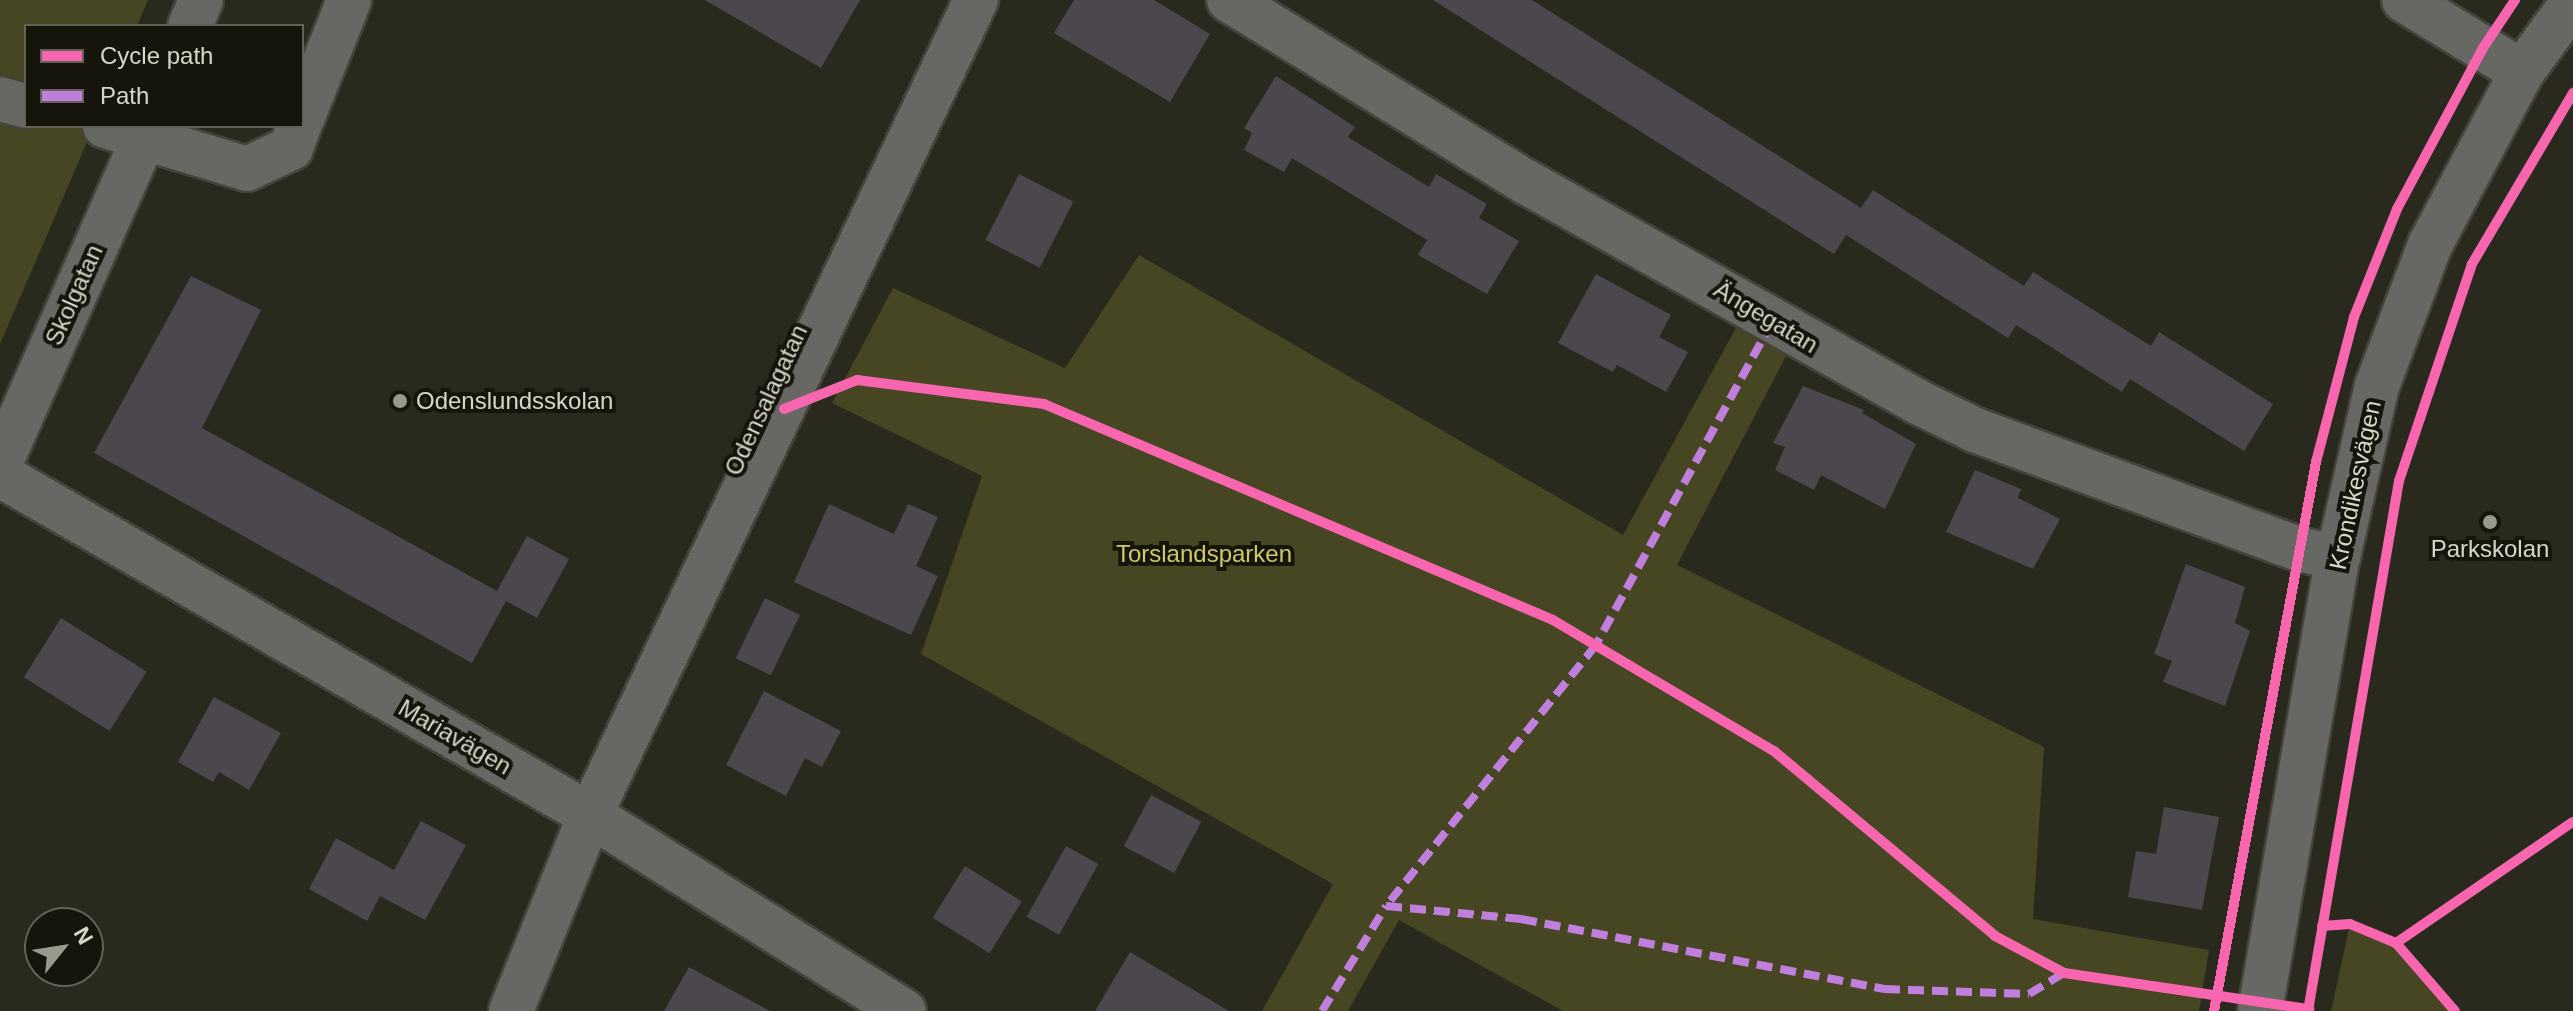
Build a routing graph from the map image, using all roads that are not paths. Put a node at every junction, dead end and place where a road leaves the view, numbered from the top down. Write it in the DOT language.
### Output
graph roads {
  1 [pos="201,0"];
  2 [pos="349,0"];
  3 [pos="976,0"];
  4 [pos="1229,0"];
  5 [pos="2404,0"];
  6 [pos="2573,2"];
  7 [pos="191,24"];
  8 [pos="2522,72"];
  9 [pos="0,99"];
  10 [pos="24,105"];
  11 [pos="304,114"];
  12 [pos="298,128"];
  13 [pos="133,129"];
  14 [pos="0,464"];
  15 [pos="0,475"];
  16 [pos="2338,557"];
  17 [pos="590,815"];
  18 [pos="511,1011"];
  19 [pos="904,1011"];
  20 [pos="2260,1011"];
  1 -- 7 [label="street"];
  2 -- 11 [label="street"];
  3 -- 17 [label="street, Odensalagatan"];
  4 -- 16 [label="street, Ängegatan"];
  5 -- 8 [label="street"];
  6 -- 8 [label="street, Krondikesvägen"];
  8 -- 16 [label="street, Krondikesvägen"];
  9 -- 10 [label="street"];
  12 -- 13 [label="street"];
  13 -- 14 [label="street, Skolgatan"];
  15 -- 17 [label="street, Mariavägen"];
  16 -- 20 [label="street, Krondikesvägen"];
  17 -- 18 [label="street, Odensalagatan"];
  17 -- 19 [label="street, Mariavägen"];
}
